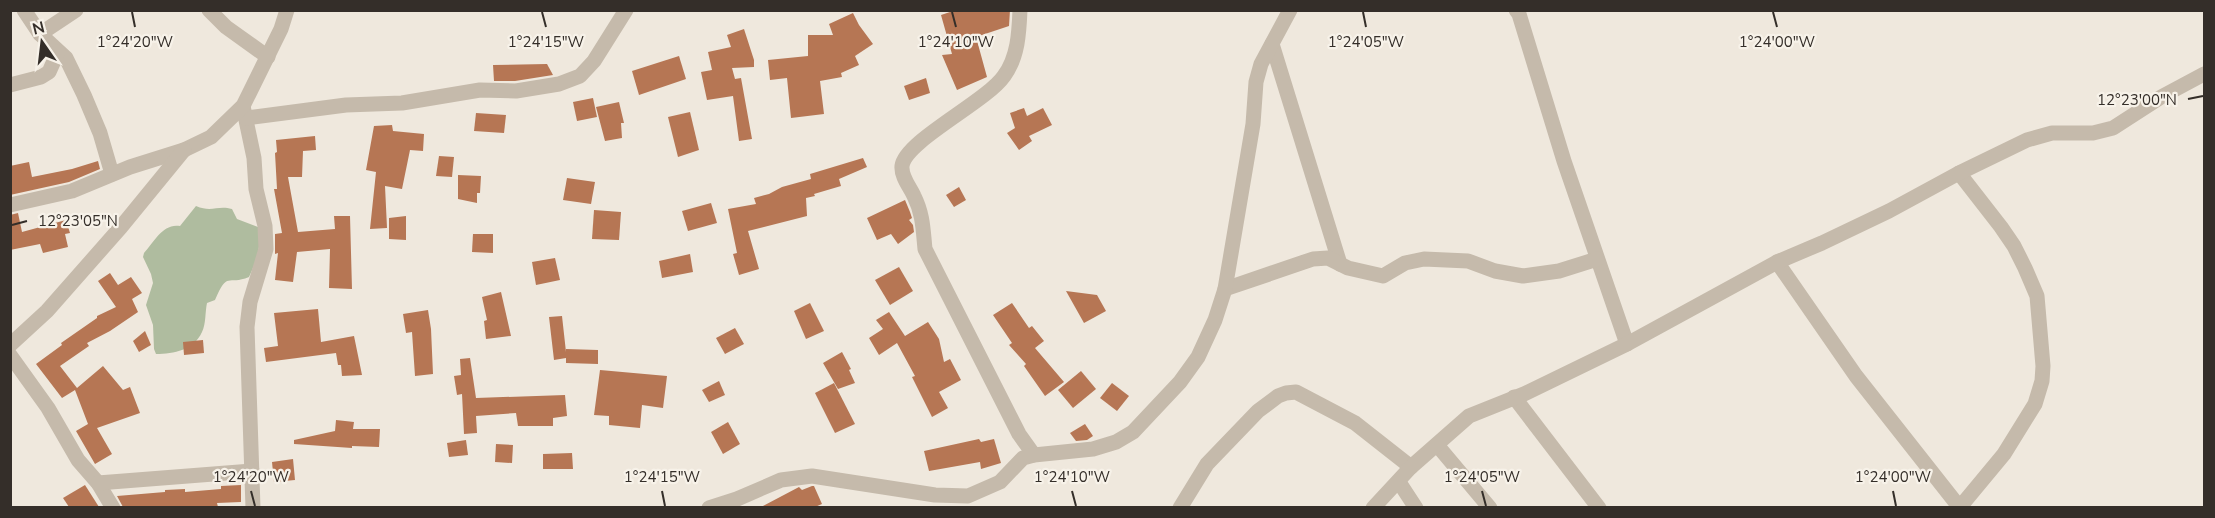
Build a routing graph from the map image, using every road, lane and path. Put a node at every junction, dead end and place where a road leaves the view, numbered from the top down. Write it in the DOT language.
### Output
graph roads {
  1 [pos="24,10"];
  2 [pos="76,10"];
  3 [pos="209,10"];
  4 [pos="287,10"];
  5 [pos="627,10"];
  6 [pos="1020,10"];
  7 [pos="1290,10"];
  8 [pos="1516,10"];
  9 [pos="40,34"];
  10 [pos="1272,44"];
  11 [pos="58,52"];
  12 [pos="267,57"];
  13 [pos="2205,74"];
  14 [pos="10,85"];
  15 [pos="244,112"];
  16 [pos="184,150"];
  17 [pos="1959,173"];
  18 [pos="112,174"];
  19 [pos="10,205"];
  20 [pos="1597,259"];
  21 [pos="1777,262"];
  22 [pos="1340,264"];
  23 [pos="1225,289"];
  24 [pos="13,336"];
  25 [pos="1627,344"];
  26 [pos="10,355"];
  27 [pos="1514,398"];
  28 [pos="1437,445"];
  29 [pos="1034,455"];
  30 [pos="1411,467"];
  31 [pos="252,471"];
  32 [pos="1399,482"];
  33 [pos="98,483"];
  34 [pos="113,507"];
  35 [pos="253,507"];
  36 [pos="709,507"];
  37 [pos="1180,507"];
  38 [pos="1373,507"];
  39 [pos="1416,507"];
  40 [pos="1490,507"];
  41 [pos="1599,507"];
  42 [pos="1960,507"];
  1 -- 9 [label="street"];
  2 -- 9 [label="street"];
  3 -- 12 [label="street"];
  4 -- 12 [label="street"];
  5 -- 15 [label="street"];
  6 -- 29 [label="street"];
  7 -- 10 [label="street"];
  8 -- 20 [label="street"];
  9 -- 11 [label="street"];
  10 -- 22 [label="street"];
  10 -- 23 [label="street"];
  11 -- 14 [label="street"];
  11 -- 18 [label="street"];
  12 -- 15 [label="street"];
  13 -- 17 [label="street"];
  15 -- 16 [label="street"];
  15 -- 31 [label="street"];
  16 -- 18 [label="street"];
  16 -- 24 [label="street"];
  17 -- 21 [label="street"];
  17 -- 42 [label="street"];
  18 -- 19 [label="street"];
  20 -- 22 [label="street"];
  20 -- 25 [label="street"];
  21 -- 25 [label="street"];
  21 -- 42 [label="street"];
  22 -- 23 [label="street"];
  23 -- 29 [label="street"];
  25 -- 27 [label="street"];
  26 -- 33 [label="street"];
  27 -- 28 [label="street"];
  27 -- 41 [label="street"];
  28 -- 30 [label="street"];
  28 -- 40 [label="street"];
  29 -- 36 [label="street"];
  30 -- 32 [label="street"];
  30 -- 37 [label="street"];
  31 -- 33 [label="street"];
  31 -- 35 [label="street"];
  32 -- 38 [label="street"];
  32 -- 39 [label="street"];
  33 -- 34 [label="street"];
}
